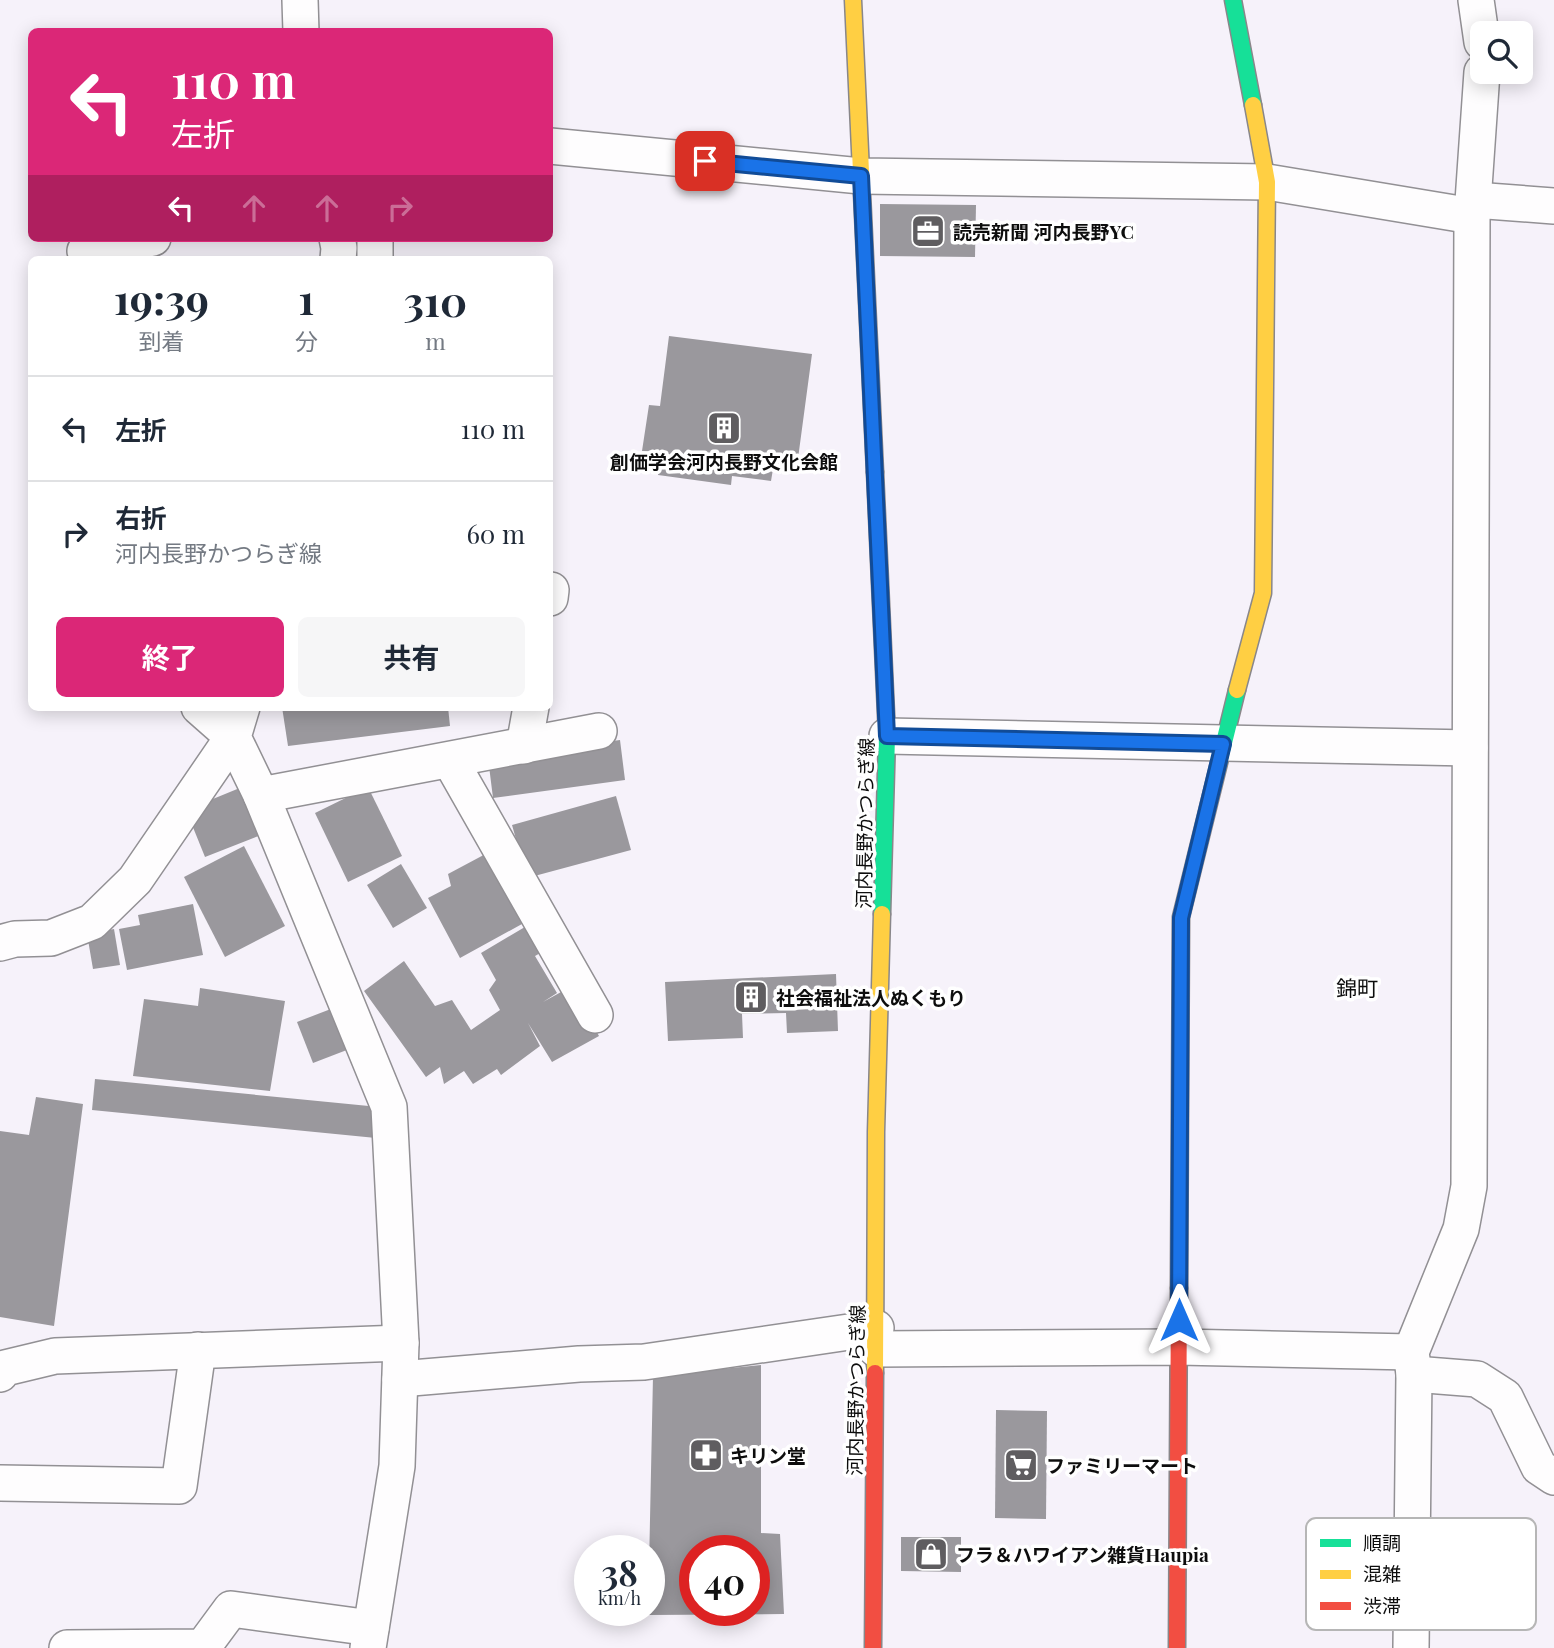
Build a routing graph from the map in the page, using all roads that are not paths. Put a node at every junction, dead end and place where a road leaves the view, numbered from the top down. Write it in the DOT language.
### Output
graph roads {
  1 [pos="300,0"];
  2 [pos="853,0"];
  3 [pos="1233,0"];
  4 [pos="1476,0"];
  5 [pos="1479,21"];
  6 [pos="301,28"];
  7 [pos="1481,84"];
  8 [pos="553,146"];
  9 [pos="861,176"];
  10 [pos="1267,182"];
  11 [pos="1554,206"];
  12 [pos="1473,208"];
  13 [pos="132,242"];
  14 [pos="85,251"];
  15 [pos="209,711"];
  16 [pos="530,711"];
  17 [pos="238,722"];
  18 [pos="598,731"];
  19 [pos="887,736"];
  20 [pos="1223,744"];
  21 [pos="524,746"];
  22 [pos="1470,748"];
  23 [pos="450,760"];
  24 [pos="261,795"];
  25 [pos="0,943"];
  26 [pos="595,1015"];
  27 [pos="876,1338"];
  28 [pos="401,1343"];
  29 [pos="1179,1347"];
  30 [pos="198,1350"];
  31 [pos="1413,1363"];
  32 [pos="0,1374"];
  33 [pos="400,1379"];
  34 [pos="1554,1477"];
  35 [pos="0,1483"];
  36 [pos="1412,1518"];
  37 [pos="1411,1630"];
  38 [pos="369,1638"];
  39 [pos="67,1648"];
  40 [pos="79,1648"];
  41 [pos="873,1648"];
  42 [pos="1177,1648"];
  43 [pos="1411,1648"];
  1 -- 6 [label="street"];
  2 -- 9 [label="street, 河内長野かつらぎ線"];
  3 -- 10 [label="street"];
  4 -- 5 [label="street"];
  7 -- 12 [label="street"];
  8 -- 9 [label="street"];
  9 -- 10 [label="street"];
  9 -- 19 [label="street, 河内長野かつらぎ線"];
  10 -- 12 [label="street"];
  10 -- 20 [label="street"];
  11 -- 12 [label="street"];
  12 -- 22 [label="street"];
  13 -- 14 [label="street"];
  15 -- 17 [label="street"];
  16 -- 21 [label="street"];
  17 -- 24 [label="street"];
  17 -- 25 [label="street"];
  18 -- 21 [label="street"];
  19 -- 20 [label="street"];
  19 -- 27 [label="street, 河内長野かつらぎ線"];
  20 -- 22 [label="street"];
  20 -- 29 [label="street"];
  21 -- 23 [label="street"];
  22 -- 31 [label="street"];
  23 -- 24 [label="street"];
  23 -- 26 [label="street"];
  24 -- 28 [label="street"];
  27 -- 29 [label="street"];
  27 -- 33 [label="street"];
  27 -- 41 [label="street, 河内長野かつらぎ線"];
  28 -- 30 [label="street"];
  28 -- 33 [label="street"];
  29 -- 31 [label="street"];
  29 -- 42 [label="street"];
  30 -- 32 [label="street"];
  30 -- 35 [label="street"];
  31 -- 34 [label="street"];
  31 -- 36 [label="street"];
  33 -- 38 [label="street"];
  37 -- 43 [label="street"];
  38 -- 40 [label="street"];
  39 -- 40 [label="street"];
}
